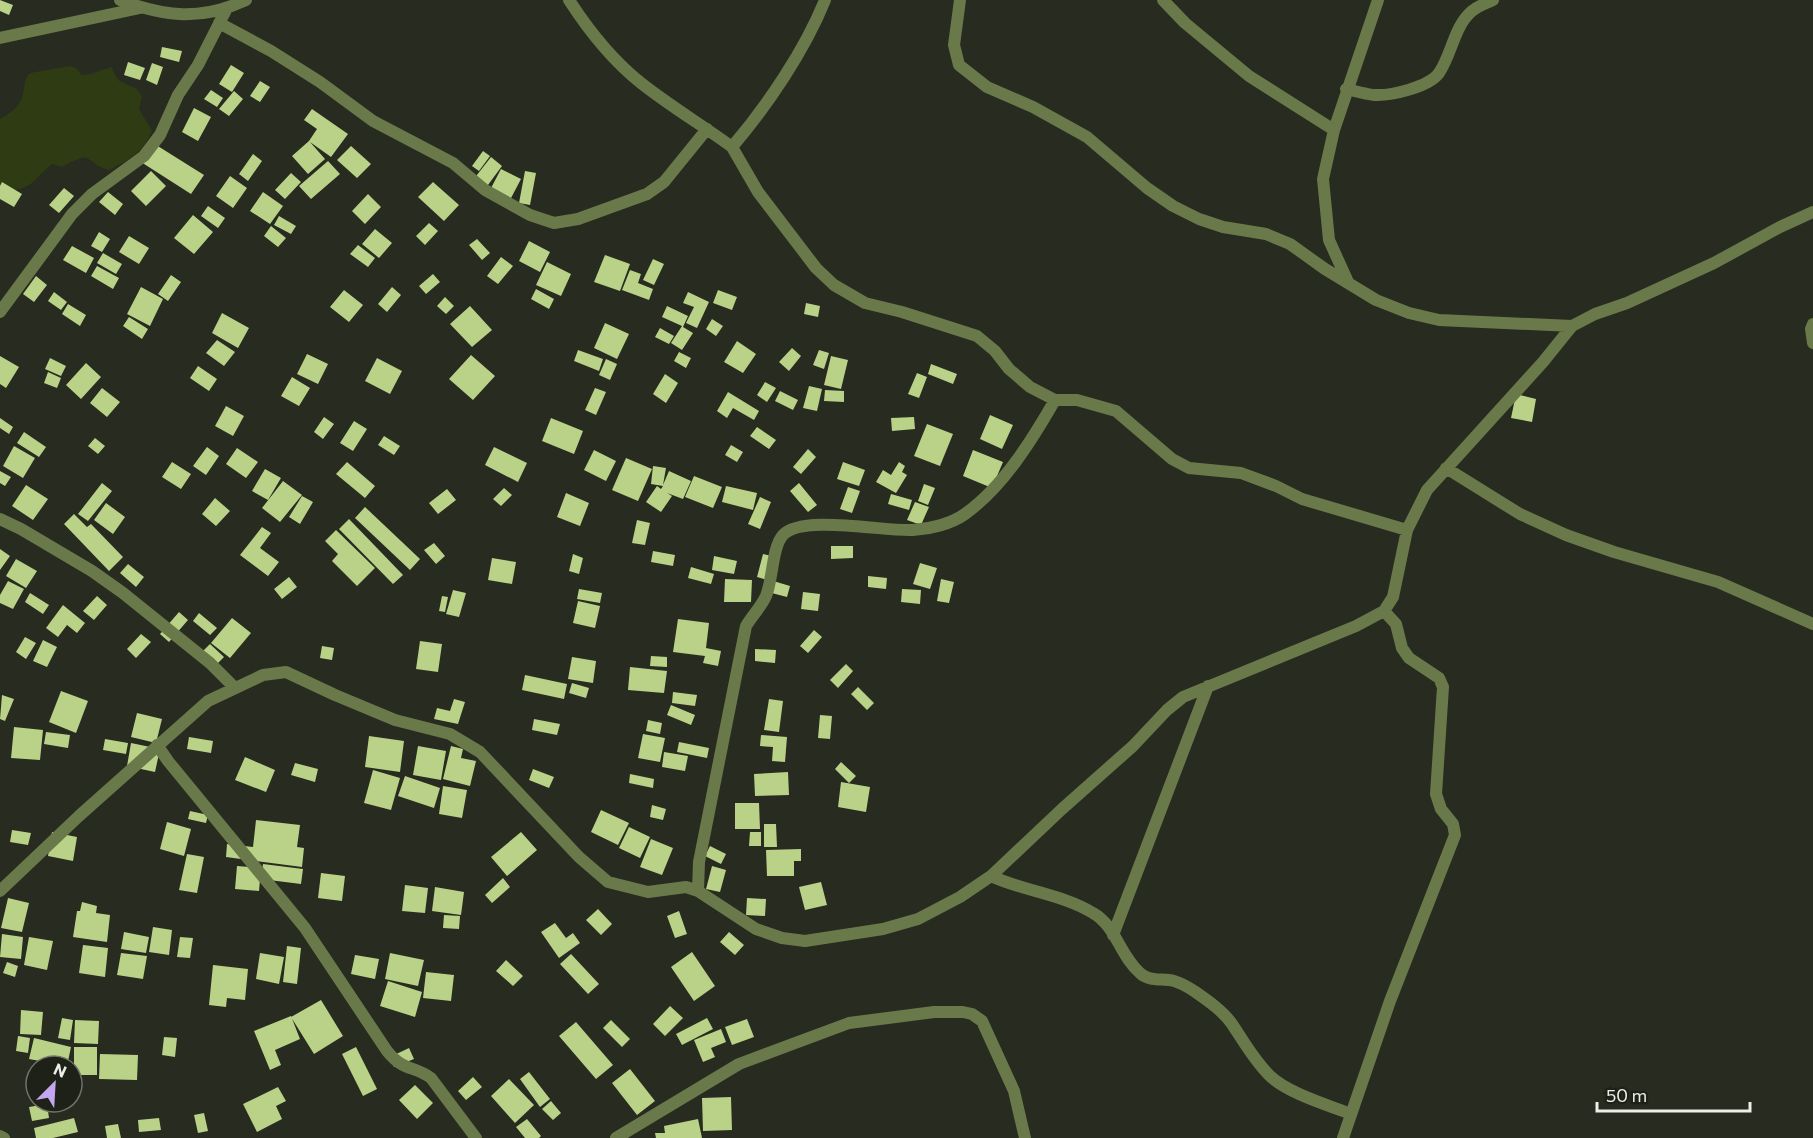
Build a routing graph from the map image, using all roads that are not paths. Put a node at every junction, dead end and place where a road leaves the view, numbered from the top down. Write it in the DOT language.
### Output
graph roads {
  1 [pos="120,0"];
  2 [pos="246,0"];
  3 [pos="569,0"];
  4 [pos="825,0"];
  5 [pos="960,0"];
  6 [pos="1163,0"];
  7 [pos="1378,0"];
  8 [pos="1493,0"];
  9 [pos="140,8"];
  10 [pos="226,10"];
  11 [pos="219,23"];
  12 [pos="0,38"];
  13 [pos="1347,89"];
  14 [pos="707,129"];
  15 [pos="1334,130"];
  16 [pos="732,147"];
  17 [pos="1813,212"];
  18 [pos="1348,282"];
  19 [pos="0,312"];
  20 [pos="1813,324"];
  21 [pos="1572,326"];
  22 [pos="1813,343"];
  23 [pos="1055,400"];
  24 [pos="1446,468"];
  25 [pos="0,519"];
  26 [pos="1407,530"];
  27 [pos="1384,611"];
  28 [pos="1813,624"];
  29 [pos="1208,686"];
  30 [pos="235,688"];
  31 [pos="157,745"];
  32 [pos="991,876"];
  33 [pos="0,891"];
  34 [pos="698,891"];
  35 [pos="1113,935"];
  36 [pos="1351,1114"];
  37 [pos="0,1136"];
  38 [pos="4,1138"];
  39 [pos="476,1138"];
  40 [pos="616,1138"];
  41 [pos="1025,1138"];
  42 [pos="1343,1138"];
  1 -- 9 [label="street"];
  2 -- 10 [label="street"];
  3 -- 14 [label="street"];
  4 -- 16 [label="street"];
  5 -- 18 [label="street"];
  6 -- 15 [label="street"];
  7 -- 13 [label="street"];
  8 -- 13 [label="street"];
  9 -- 10 [label="street"];
  9 -- 12 [label="street"];
  10 -- 11 [label="street"];
  11 -- 14 [label="street"];
  11 -- 19 [label="street"];
  13 -- 15 [label="street"];
  14 -- 16 [label="street"];
  15 -- 18 [label="street"];
  16 -- 23 [label="street"];
  17 -- 21 [label="street"];
  18 -- 21 [label="street"];
  20 -- 22 [label="street"];
  21 -- 24 [label="street"];
  23 -- 26 [label="street"];
  23 -- 34 [label="street"];
  24 -- 26 [label="street"];
  24 -- 28 [label="street"];
  25 -- 30 [label="street"];
  26 -- 27 [label="street"];
  27 -- 29 [label="street"];
  27 -- 36 [label="street"];
  29 -- 32 [label="street"];
  29 -- 35 [label="street"];
  30 -- 31 [label="street"];
  30 -- 34 [label="street"];
  31 -- 33 [label="street"];
  31 -- 39 [label="street"];
  32 -- 34 [label="street"];
  32 -- 35 [label="street"];
  35 -- 36 [label="street"];
  36 -- 42 [label="street"];
  37 -- 38 [label="street"];
  40 -- 41 [label="street"];
}
